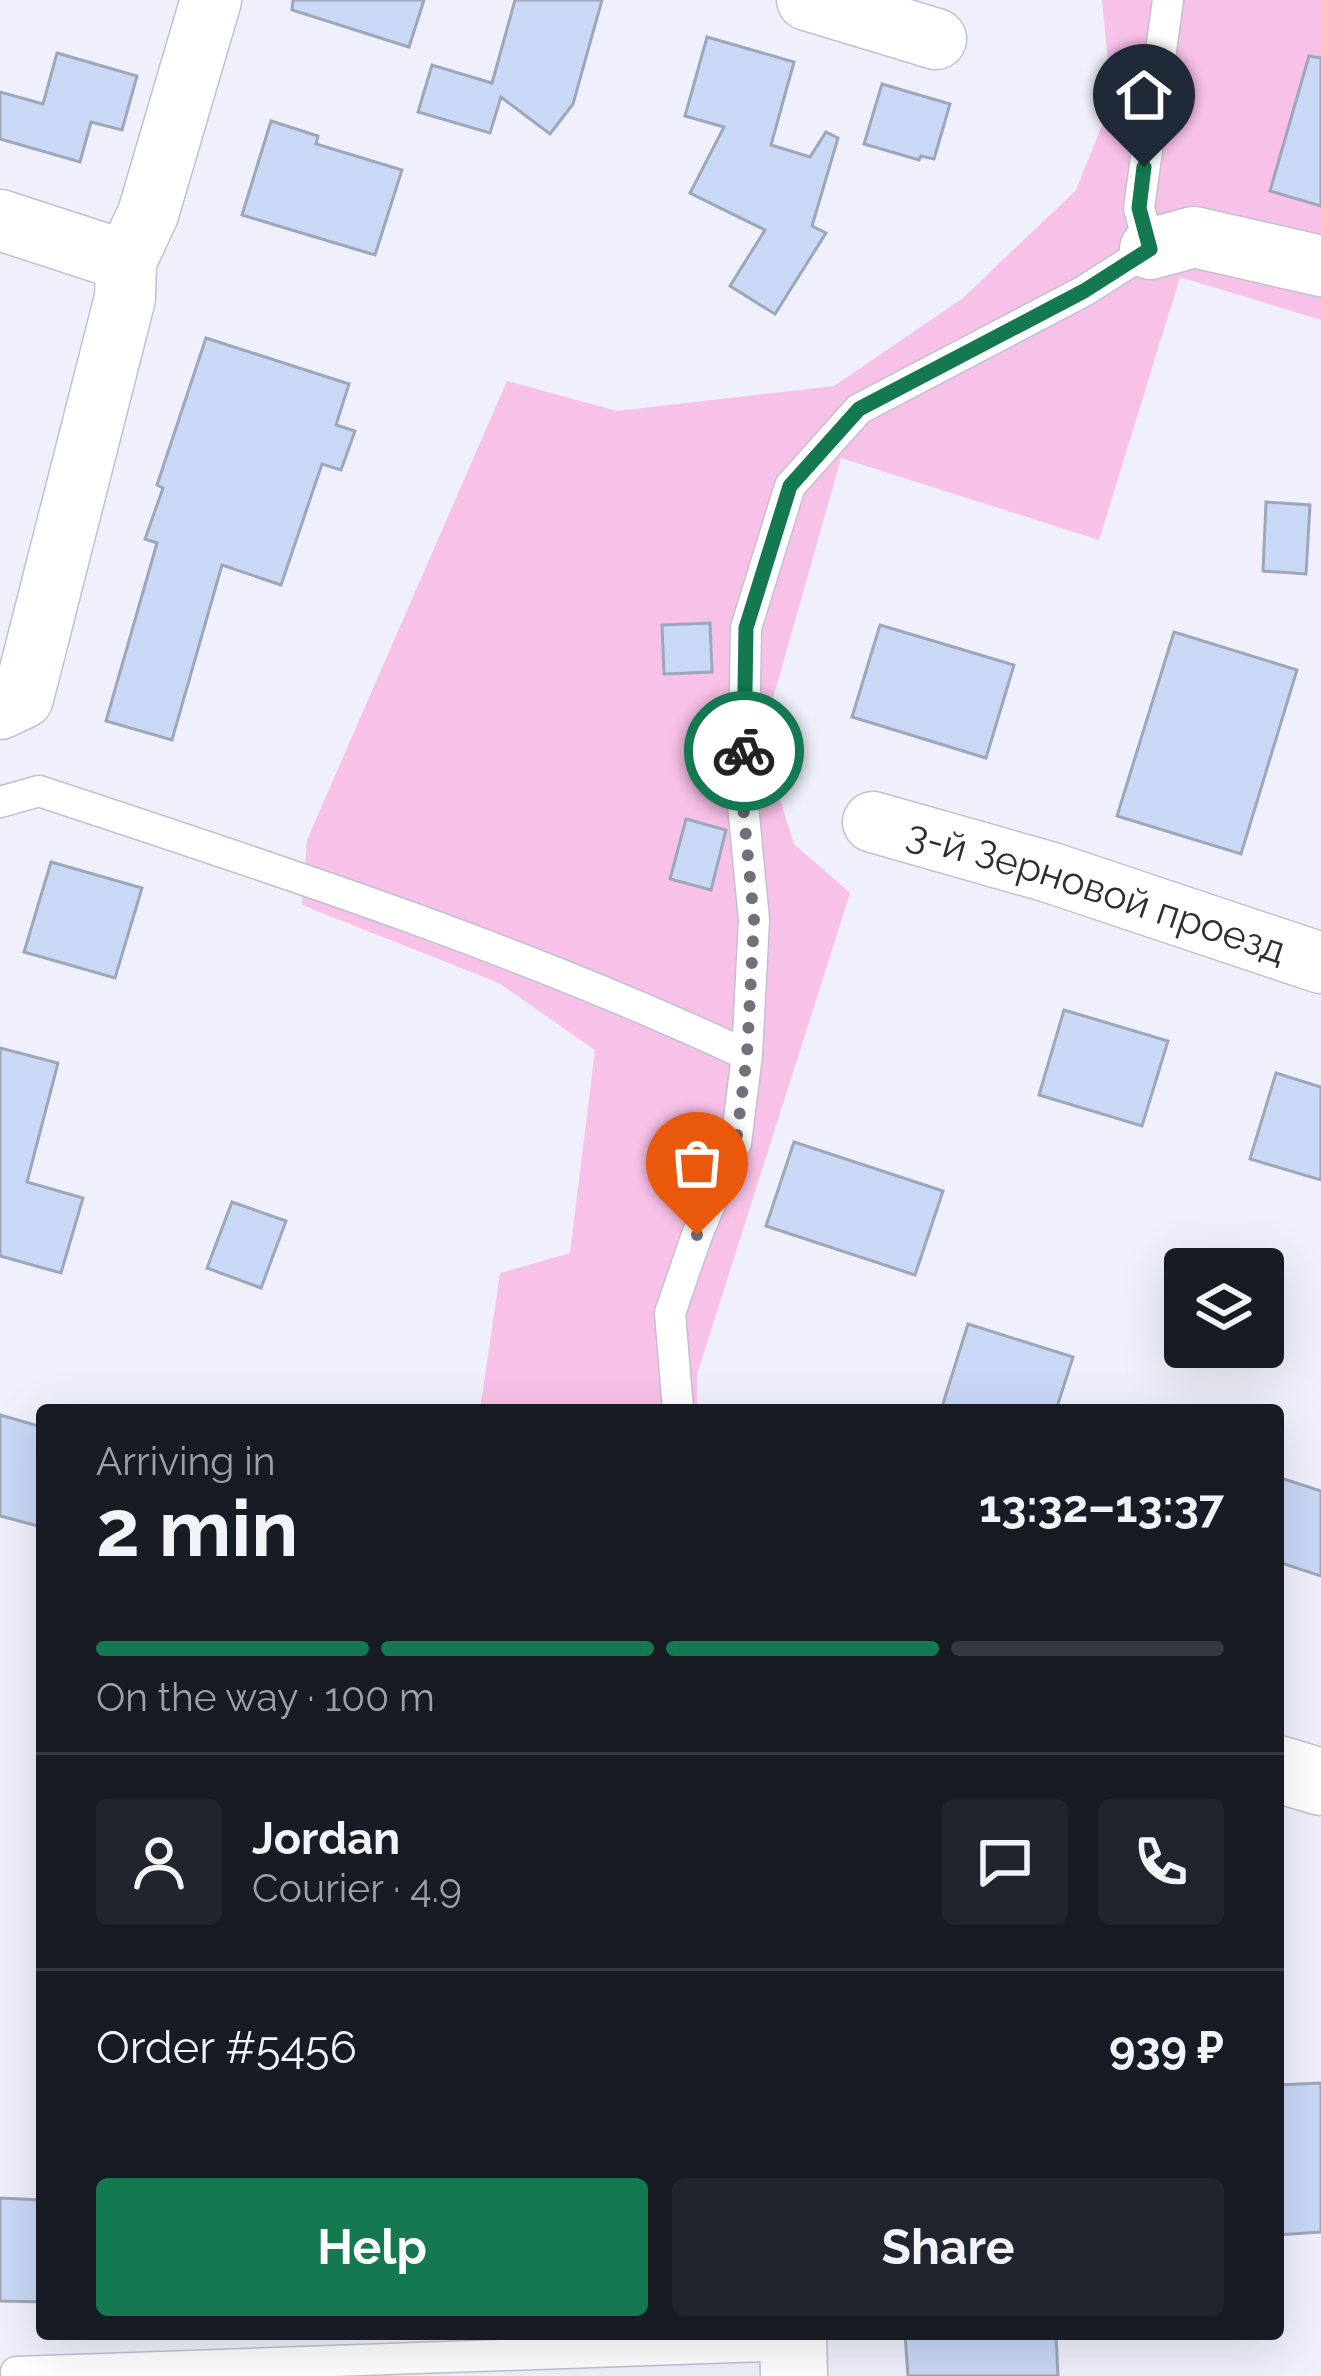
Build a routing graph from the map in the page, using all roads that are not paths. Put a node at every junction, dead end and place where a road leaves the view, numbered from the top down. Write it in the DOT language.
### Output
graph roads {
  1 [pos="212,0"];
  2 [pos="807,0"];
  3 [pos="1168,0"];
  4 [pos="936,39"];
  5 [pos="0,220"];
  6 [pos="1150,249"];
  7 [pos="126,260"];
  8 [pos="1321,266"];
  9 [pos="0,709"];
  10 [pos="0,802"];
  11 [pos="873,822"];
  12 [pos="1321,963"];
  13 [pos="747,1055"];
  14 [pos="678,1404"];
  15 [pos="1284,1771"];
  16 [pos="1321,1782"];
  17 [pos="794,2352"];
  18 [pos="16,2372"];
  1 -- 7 [label="street"];
  2 -- 4 [label="street"];
  3 -- 6 [label="lane"];
  5 -- 7 [label="street"];
  6 -- 8 [label="street"];
  6 -- 13 [label="lane"];
  7 -- 9 [label="street"];
  10 -- 13 [label="lane"];
  11 -- 12 [label="street, 3-й Зерновой проезд"];
  13 -- 14 [label="lane"];
  15 -- 16 [label="street"];
  17 -- 18 [label="lane"];
}
